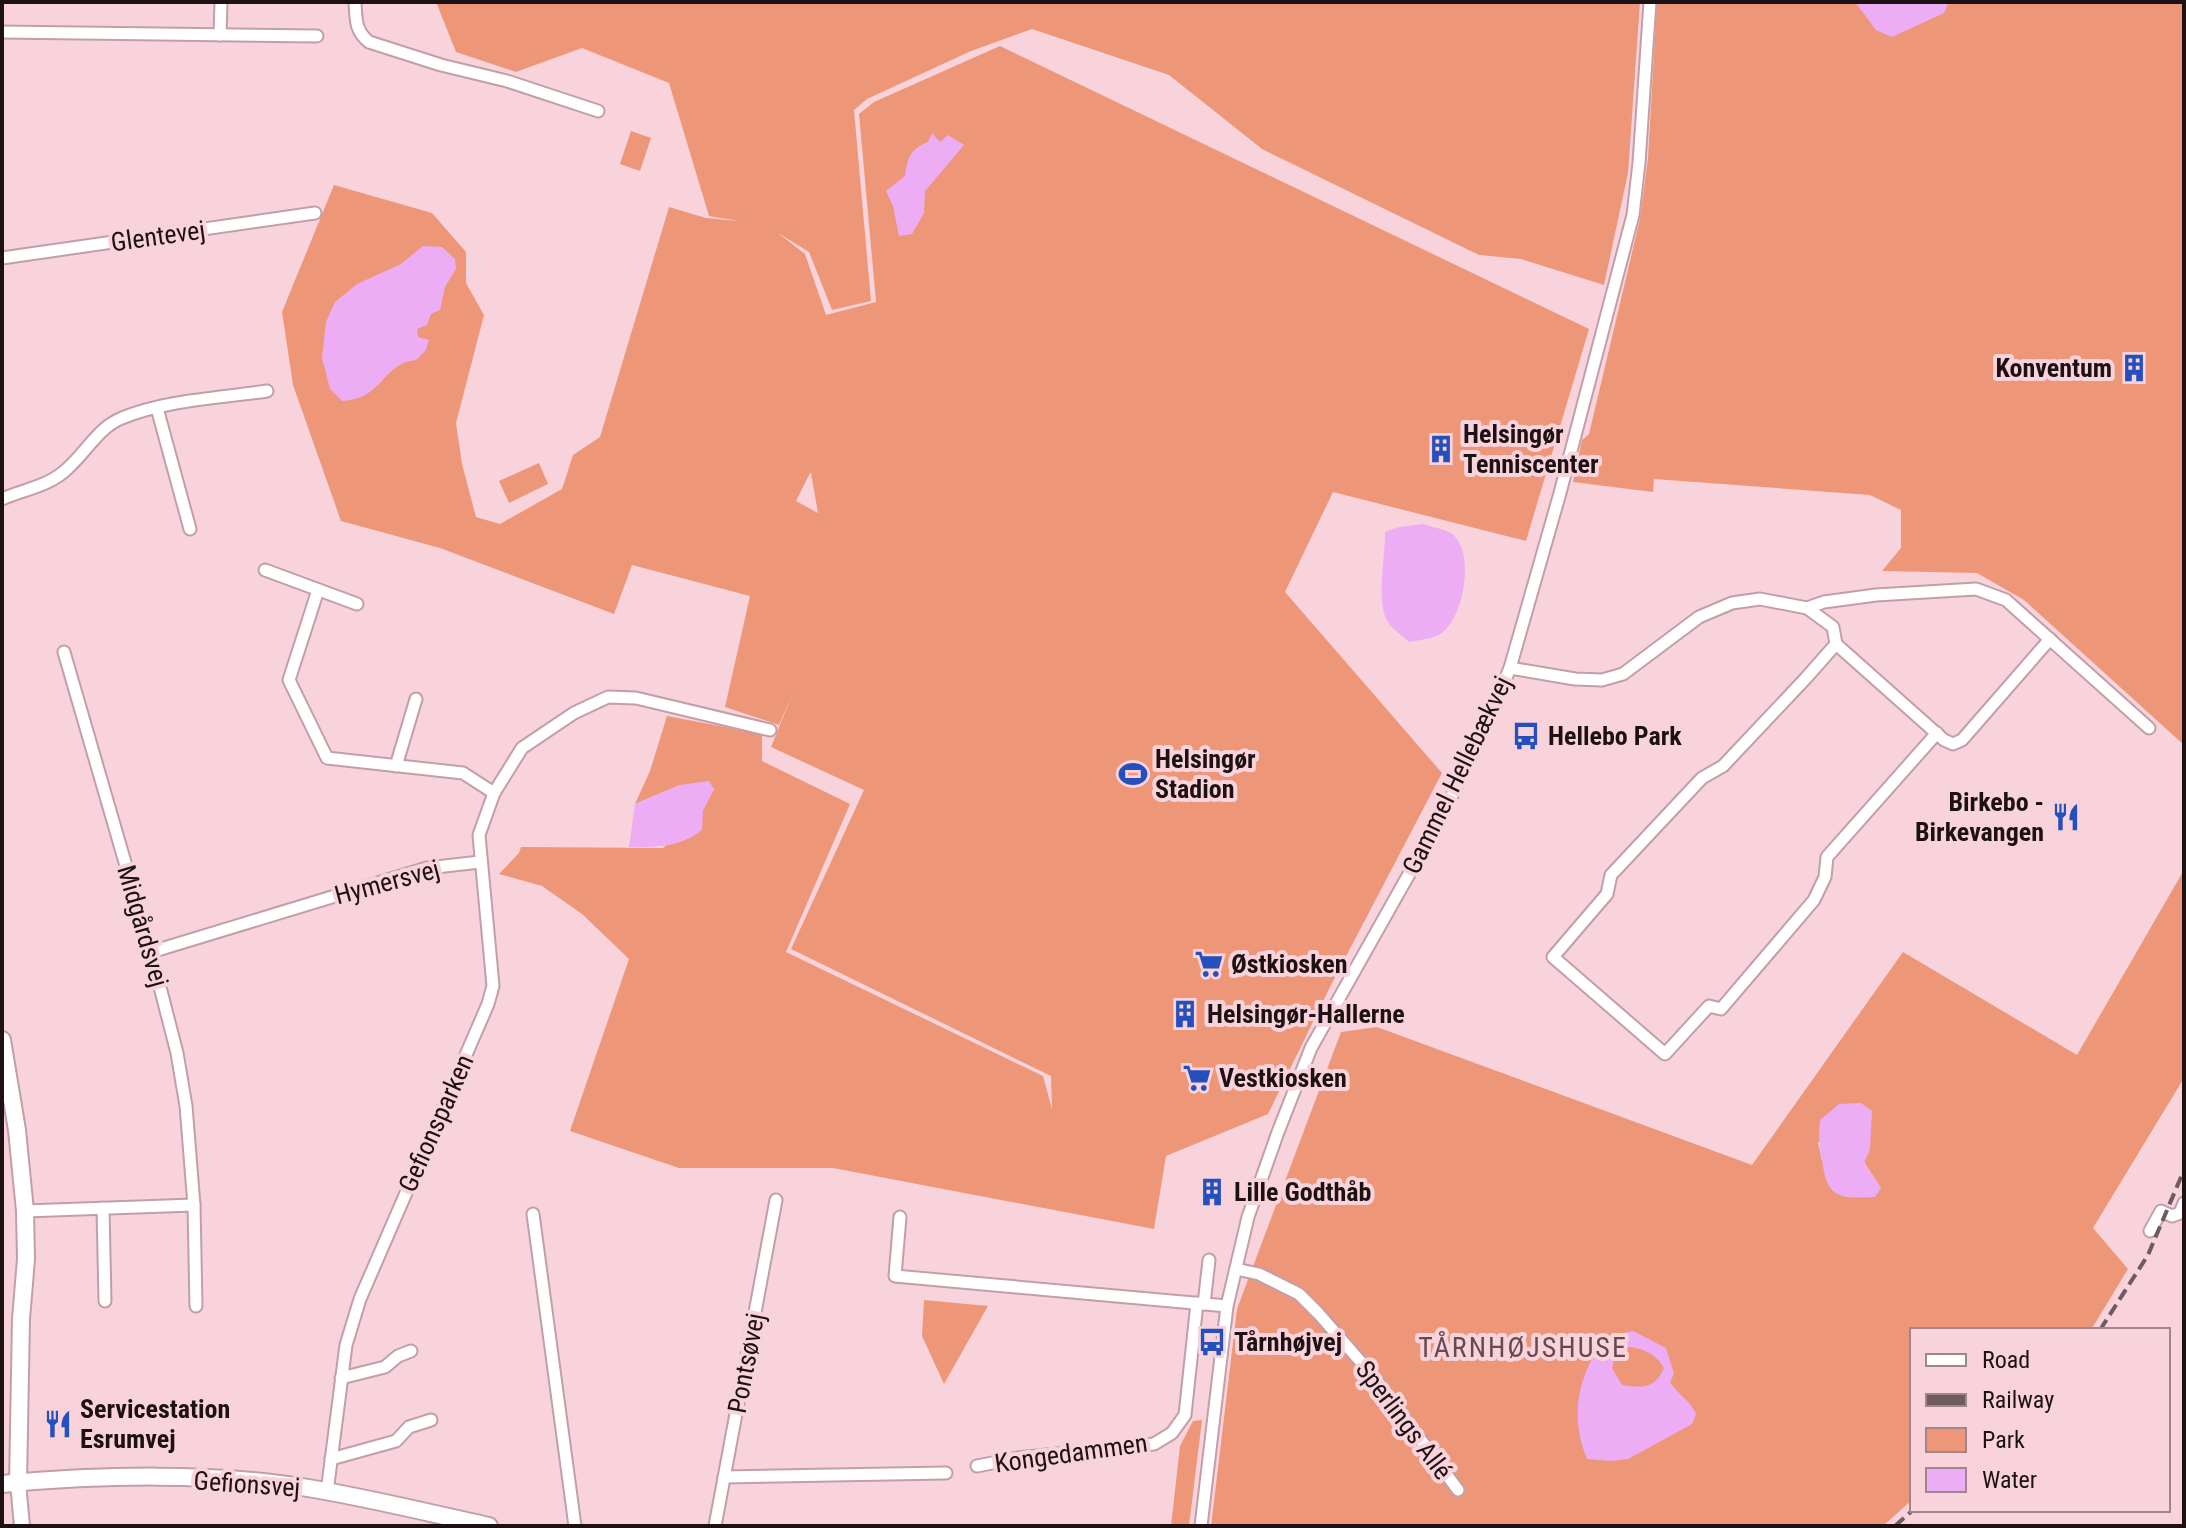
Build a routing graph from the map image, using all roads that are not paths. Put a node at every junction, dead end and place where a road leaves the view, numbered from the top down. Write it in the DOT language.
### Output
graph roads {
  1 [pos="221,2"];
  2 [pos="355,2"];
  3 [pos="1650,2"];
  4 [pos="2,32"];
  5 [pos="220,35"];
  6 [pos="317,36"];
  7 [pos="598,111"];
  8 [pos="315,213"];
  9 [pos="2,258"];
  10 [pos="267,391"];
  11 [pos="157,408"];
  12 [pos="2,499"];
  13 [pos="190,529"];
  14 [pos="265,570"];
  15 [pos="318,590"];
  16 [pos="357,604"];
  17 [pos="1807,608"];
  18 [pos="2050,639"];
  19 [pos="1836,644"];
  20 [pos="64,652"];
  21 [pos="1510,668"];
  22 [pos="416,699"];
  23 [pos="2149,728"];
  24 [pos="770,730"];
  25 [pos="1937,733"];
  26 [pos="396,766"];
  27 [pos="494,793"];
  28 [pos="480,862"];
  29 [pos="151,952"];
  30 [pos="2,1040"];
  31 [pos="10,1130"];
  32 [pos="776,1200"];
  33 [pos="2184,1203"];
  34 [pos="194,1205"];
  35 [pos="103,1208"];
  36 [pos="25,1211"];
  37 [pos="533,1214"];
  38 [pos="900,1217"];
  39 [pos="2150,1231"];
  40 [pos="1209,1260"];
  41 [pos="1236,1269"];
  42 [pos="105,1301"];
  43 [pos="1200,1304"];
  44 [pos="196,1306"];
  45 [pos="1227,1306"];
  46 [pos="411,1351"];
  47 [pos="341,1378"];
  48 [pos="431,1420"];
  49 [pos="331,1459"];
  50 [pos="977,1466"];
  51 [pos="946,1473"];
  52 [pos="724,1477"];
  53 [pos="10,1484"];
  54 [pos="1458,1490"];
  55 [pos="327,1492"];
  56 [pos="22,1526"];
  57 [pos="489,1526"];
  58 [pos="575,1526"];
  59 [pos="715,1526"];
  60 [pos="1201,1526"];
  1 -- 5 [label="street"];
  2 -- 7 [label="street"];
  3 -- 21 [label="street, Gammel Hellebækvej"];
  4 -- 5 [label="street"];
  5 -- 6 [label="street"];
  8 -- 9 [label="street, Glentevej"];
  10 -- 11 [label="street"];
  11 -- 12 [label="street"];
  11 -- 13 [label="street"];
  14 -- 15 [label="street"];
  15 -- 16 [label="street"];
  15 -- 26 [label="street"];
  17 -- 18 [label="street"];
  17 -- 19 [label="street"];
  17 -- 21 [label="street"];
  18 -- 23 [label="street"];
  18 -- 25 [label="street"];
  19 -- 25 [label="street"];
  19 -- 25 [label="street"];
  20 -- 29 [label="street, Midgårdsvej"];
  21 -- 41 [label="street, Gammel Hellebækvej"];
  22 -- 26 [label="street"];
  24 -- 27 [label="street"];
  26 -- 27 [label="street"];
  27 -- 28 [label="street"];
  28 -- 29 [label="street, Hymersvej"];
  28 -- 47 [label="street, Gefionsparken"];
  29 -- 34 [label="street, Midgårdsvej"];
  30 -- 31 [label="main road"];
  31 -- 36 [label="main road"];
  32 -- 52 [label="street, Pontsøvej"];
  33 -- 39 [label="street"];
  34 -- 35 [label="street"];
  34 -- 44 [label="street, Midgårdsvej"];
  35 -- 36 [label="street"];
  35 -- 42 [label="street"];
  36 -- 53 [label="main road"];
  37 -- 58 [label="street"];
  38 -- 43 [label="street"];
  40 -- 43 [label="street"];
  41 -- 45 [label="street, Gammel Hellebækvej"];
  41 -- 54 [label="street, Sperlings Allé"];
  43 -- 45 [label="street"];
  43 -- 50 [label="street, Kongedammen"];
  45 -- 60 [label="street, Gammel Hellebækvej"];
  46 -- 47 [label="street"];
  47 -- 49 [label="street, Gefionsparken"];
  48 -- 49 [label="street"];
  49 -- 55 [label="street, Gefionsparken"];
  51 -- 52 [label="street"];
  52 -- 59 [label="street, Pontsøvej"];
  53 -- 55 [label="main road, Gefionsvej"];
  53 -- 56 [label="street"];
  55 -- 57 [label="main road, Gefionsvej"];
}
